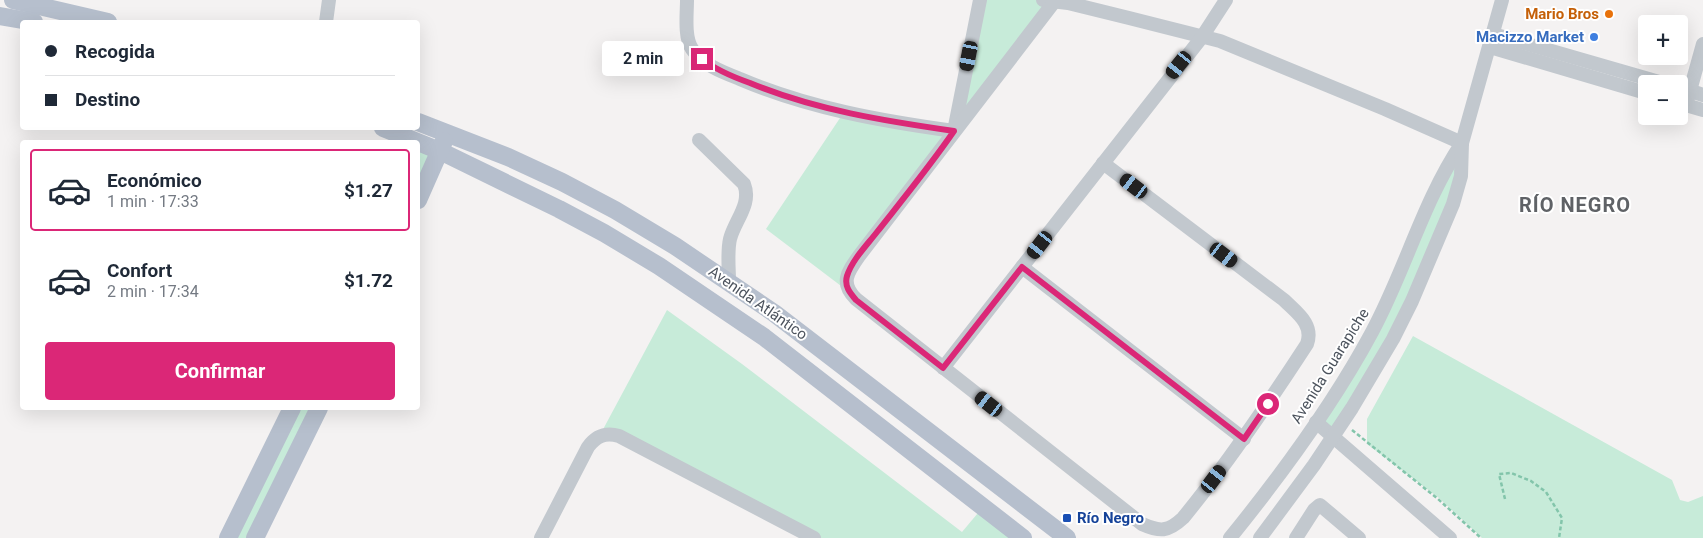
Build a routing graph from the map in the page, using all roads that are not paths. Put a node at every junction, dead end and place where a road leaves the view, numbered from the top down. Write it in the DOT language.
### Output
graph roads {
  1 [pos="13,0"];
  2 [pos="329,0"];
  3 [pos="687,0"];
  4 [pos="980,0"];
  5 [pos="1226,0"];
  6 [pos="1502,0"];
  7 [pos="1049,1"];
  8 [pos="0,16"];
  9 [pos="23,20"];
  10 [pos="99,20"];
  11 [pos="326,20"];
  12 [pos="1202,36"];
  13 [pos="1492,41"];
  14 [pos="1703,44"];
  15 [pos="1621,70"];
  16 [pos="1638,75"];
  17 [pos="1616,85"];
  18 [pos="1690,91"];
  19 [pos="1638,92"];
  20 [pos="1688,106"];
  21 [pos="1703,110"];
  22 [pos="423,124"];
  23 [pos="387,130"];
  24 [pos="954,131"];
  25 [pos="447,134"];
  26 [pos="407,140"];
  27 [pos="420,140"];
  28 [pos="699,140"];
  29 [pos="1462,143"];
  30 [pos="420,146"];
  31 [pos="440,151"];
  32 [pos="1104,163"];
  33 [pos="420,196"];
  34 [pos="1022,267"];
  35 [pos="729,282"];
  36 [pos="943,368"];
  37 [pos="291,410"];
  38 [pos="319,410"];
  39 [pos="1316,422"];
  40 [pos="1334,436"];
  41 [pos="1244,439"];
  42 [pos="544,537"];
  43 [pos="228,538"];
  44 [pos="255,538"];
  45 [pos="814,538"];
  46 [pos="1022,538"];
  47 [pos="1067,538"];
  48 [pos="1230,538"];
  49 [pos="1260,538"];
  50 [pos="1296,538"];
  51 [pos="1359,538"];
  52 [pos="1450,538"];
  1 -- 10 [label="main road"];
  2 -- 11 [label="street"];
  3 -- 24 [label="street"];
  4 -- 24 [label="street"];
  5 -- 12 [label="street"];
  6 -- 13 [label="street, Avenida Guarapiche"];
  7 -- 12 [label="street"];
  7 -- 24 [label="street"];
  8 -- 9 [label="main road"];
  12 -- 29 [label="street"];
  12 -- 32 [label="street"];
  13 -- 15 [label="street"];
  13 -- 17 [label="street"];
  13 -- 29 [label="street, Avenida Guarapiche"];
  14 -- 18 [label="street"];
  15 -- 16 [label="street"];
  15 -- 17 [label="street"];
  17 -- 19 [label="street"];
  20 -- 21 [label="street"];
  22 -- 25 [label="main road, Avenida Atlántico"];
  22 -- 27 [label="main road"];
  23 -- 26 [label="main road, Avenida Atlántico"];
  24 -- 36 [label="street"];
  25 -- 31 [label="main road"];
  25 -- 35 [label="main road, Avenida Atlántico"];
  28 -- 35 [label="street"];
  29 -- 39 [label="street, Avenida Guarapiche"];
  29 -- 40 [label="street, Avenida Guarapiche"];
  30 -- 31 [label="main road, Avenida Atlántico"];
  31 -- 33 [label="main road"];
  31 -- 46 [label="main road, Avenida Atlántico"];
  32 -- 34 [label="street"];
  32 -- 41 [label="street"];
  34 -- 36 [label="street"];
  34 -- 41 [label="street"];
  35 -- 47 [label="main road, Avenida Atlántico"];
  36 -- 41 [label="street"];
  37 -- 43 [label="main road"];
  38 -- 44 [label="main road"];
  39 -- 40 [label="street"];
  39 -- 48 [label="street, Avenida Guarapiche"];
  40 -- 49 [label="street, Avenida Guarapiche"];
  40 -- 52 [label="street"];
  42 -- 45 [label="street"];
  50 -- 51 [label="street"];
}
